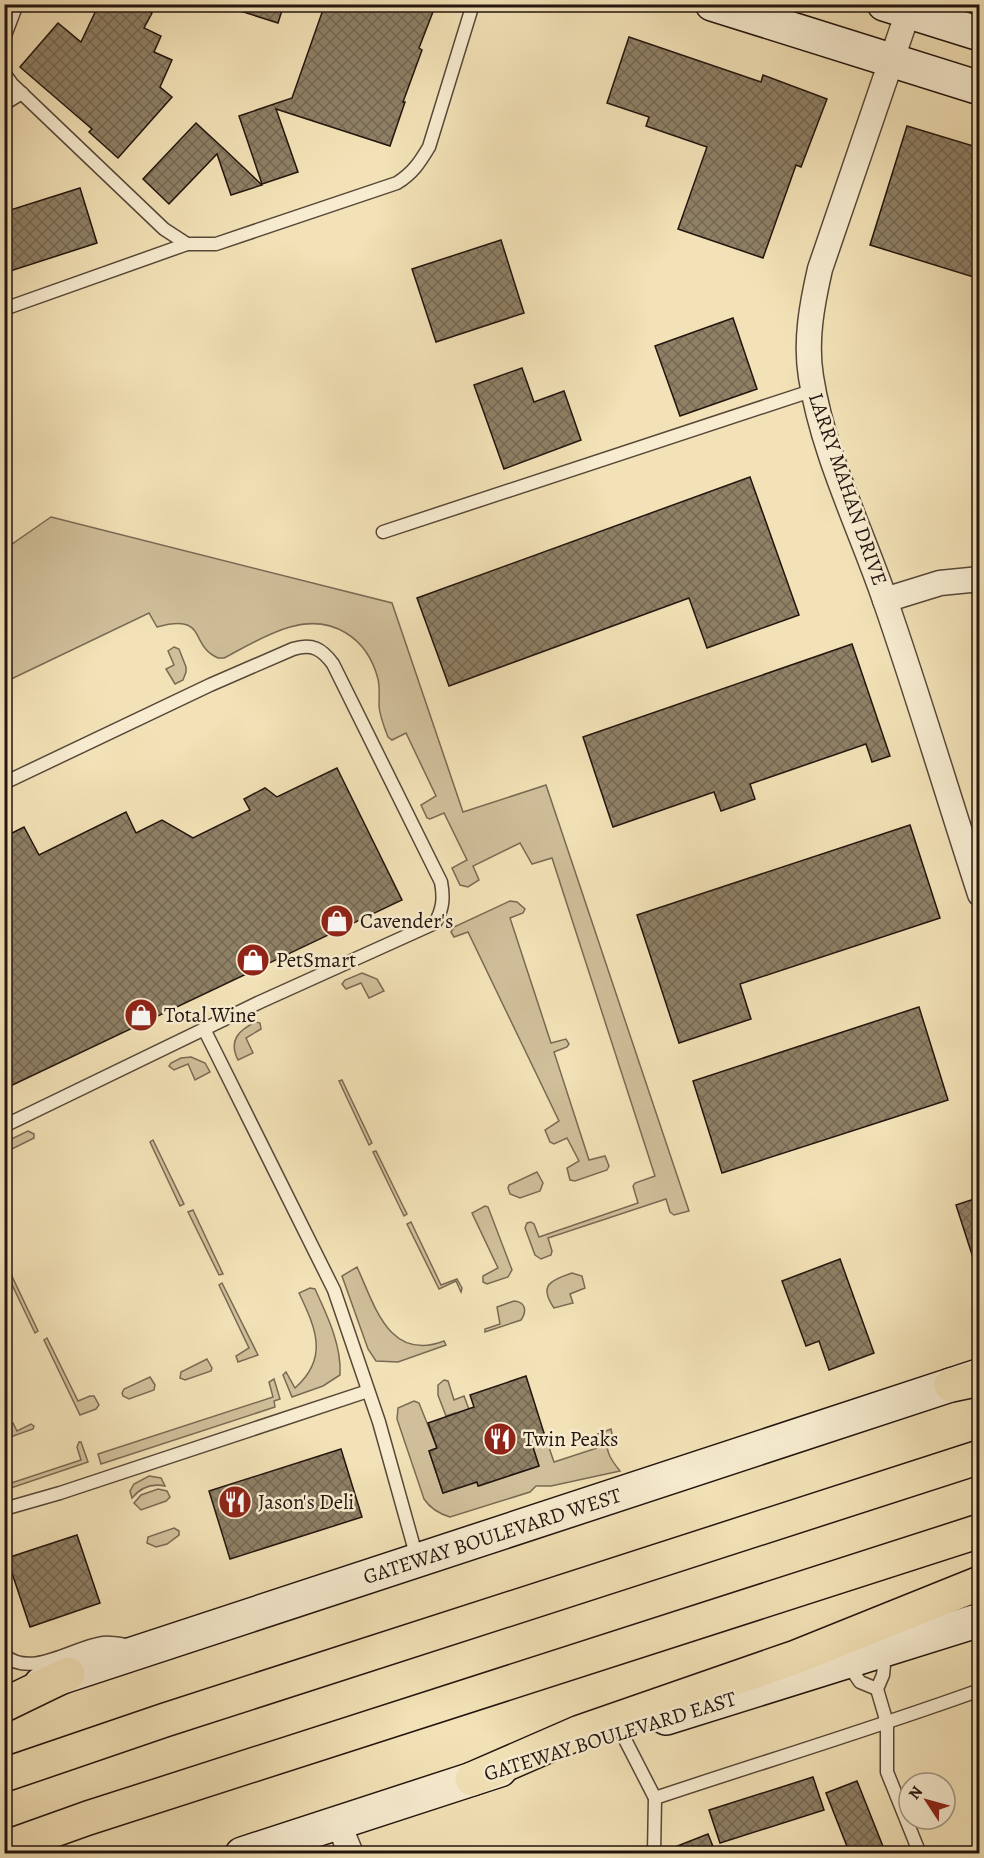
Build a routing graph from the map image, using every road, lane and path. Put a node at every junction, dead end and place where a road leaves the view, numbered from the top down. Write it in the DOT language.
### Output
graph roads {
  1 [pos="17,4"];
  2 [pos="473,4"];
  3 [pos="712,4"];
  4 [pos="896,8"];
  5 [pos="980,34"];
  6 [pos="4,38"];
  7 [pos="891,60"];
  8 [pos="4,73"];
  9 [pos="980,88"];
  10 [pos="22,93"];
  11 [pos="4,104"];
  12 [pos="187,244"];
  13 [pos="4,309"];
  14 [pos="814,390"];
  15 [pos="383,532"];
  16 [pos="980,579"];
  17 [pos="885,600"];
  18 [pos="4,783"];
  19 [pos="980,894"];
  20 [pos="204,1029"];
  21 [pos="4,1126"];
  22 [pos="970,1380"];
  23 [pos="368,1391"];
  24 [pos="980,1457"];
  25 [pos="4,1509"];
  26 [pos="980,1531"];
  27 [pos="417,1561"];
  28 [pos="980,1583"];
  29 [pos="980,1620"];
  30 [pos="152,1648"];
  31 [pos="880,1652"];
  32 [pos="4,1655"];
  33 [pos="847,1662"];
  34 [pos="68,1674"];
  35 [pos="877,1689"];
  36 [pos="980,1690"];
  37 [pos="4,1697"];
  38 [pos="4,1705"];
  39 [pos="887,1723"];
  40 [pos="618,1726"];
  41 [pos="4,1775"];
  42 [pos="472,1779"];
  43 [pos="655,1798"];
  44 [pos="338,1822"];
  45 [pos="4,1848"];
  46 [pos="242,1854"];
  47 [pos="351,1854"];
  48 [pos="654,1854"];
  49 [pos="920,1854"];
  1 -- 6 [label="lane"];
  2 -- 12 [label="lane"];
  3 -- 7 [label="main road"];
  4 -- 5 [label="main road"];
  4 -- 7 [label="street, LARRY MAHAN DRIVE"];
  7 -- 9 [label="main road"];
  7 -- 14 [label="street, LARRY MAHAN DRIVE"];
  8 -- 10 [label="lane"];
  10 -- 11 [label="lane"];
  10 -- 12 [label="lane"];
  12 -- 13 [label="lane"];
  14 -- 15 [label="lane"];
  14 -- 17 [label="street, LARRY MAHAN DRIVE"];
  16 -- 17 [label="street"];
  17 -- 19 [label="street, LARRY MAHAN DRIVE"];
  18 -- 20 [label="lane"];
  20 -- 21 [label="lane"];
  20 -- 23 [label="lane"];
  22 -- 27 [label="main road, GATEWAY BOULEVARD WEST"];
  23 -- 25 [label="lane"];
  23 -- 27 [label="lane"];
  24 -- 41 [label="highway"];
  26 -- 45 [label="highway"];
  27 -- 30 [label="main road, GATEWAY BOULEVARD WEST"];
  28 -- 40 [label="highway"];
  29 -- 31 [label="main road, GATEWAY BOULEVARD EAST"];
  30 -- 32 [label="lane"];
  30 -- 34 [label="main road, GATEWAY BOULEVARD WEST"];
  31 -- 33 [label="main road, GATEWAY BOULEVARD EAST"];
  31 -- 35 [label="lane"];
  33 -- 35 [label="lane"];
  33 -- 40 [label="main road, GATEWAY BOULEVARD EAST"];
  34 -- 37 [label="main road, GATEWAY BOULEVARD WEST"];
  34 -- 38 [label="highway"];
  35 -- 39 [label="lane"];
  36 -- 39 [label="lane"];
  39 -- 43 [label="lane"];
  39 -- 49 [label="lane"];
  40 -- 42 [label="highway"];
  40 -- 43 [label="lane"];
  42 -- 44 [label="main road, GATEWAY BOULEVARD EAST"];
  43 -- 48 [label="lane"];
  44 -- 46 [label="main road, GATEWAY BOULEVARD EAST"];
  44 -- 47 [label="street"];
}
